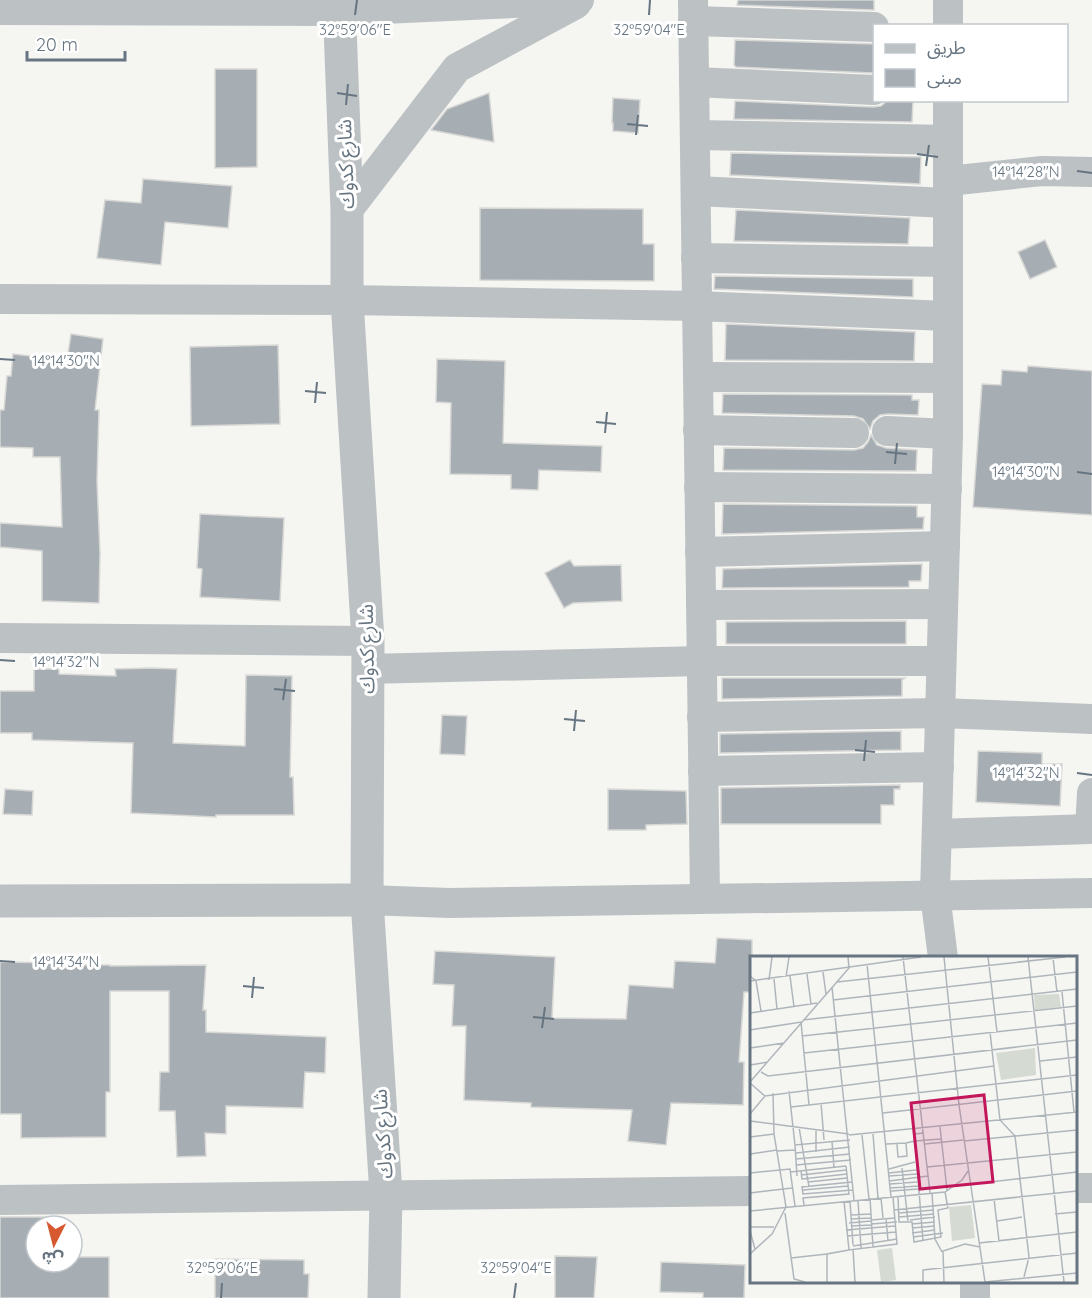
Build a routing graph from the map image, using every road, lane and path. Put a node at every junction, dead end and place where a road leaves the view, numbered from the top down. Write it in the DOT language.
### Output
graph roads {
  1 [pos="579,0"];
  2 [pos="584,0"];
  3 [pos="948,0"];
  4 [pos="339,5"];
  5 [pos="0,10"];
  6 [pos="693,11"];
  7 [pos="948,24"];
  8 [pos="873,27"];
  9 [pos="694,82"];
  10 [pos="873,90"];
  11 [pos="948,102"];
  12 [pos="694,135"];
  13 [pos="948,140"];
  14 [pos="1092,172"];
  15 [pos="696,191"];
  16 [pos="948,192"];
  17 [pos="347,211"];
  18 [pos="696,258"];
  19 [pos="948,262"];
  20 [pos="0,299"];
  21 [pos="346,300"];
  22 [pos="696,306"];
  23 [pos="948,316"];
  24 [pos="698,377"];
  25 [pos="948,378"];
  26 [pos="698,430"];
  27 [pos="887,431"];
  28 [pos="854,433"];
  29 [pos="948,434"];
  30 [pos="699,487"];
  31 [pos="947,489"];
  32 [pos="945,546"];
  33 [pos="700,552"];
  34 [pos="943,604"];
  35 [pos="701,605"];
  36 [pos="0,638"];
  37 [pos="368,655"];
  38 [pos="702,661"];
  39 [pos="941,661"];
  40 [pos="940,713"];
  41 [pos="702,717"];
  42 [pos="1092,720"];
  43 [pos="939,767"];
  44 [pos="703,771"];
  45 [pos="1092,793"];
  46 [pos="937,834"];
  47 [pos="1092,893"];
  48 [pos="935,894"];
  49 [pos="705,898"];
  50 [pos="367,900"];
  51 [pos="0,901"];
  52 [pos="943,956"];
  53 [pos="750,1191"];
  54 [pos="386,1194"];
  55 [pos="0,1200"];
  56 [pos="384,1298"];
  1 -- 4 [label="street"];
  2 -- 17 [label="street"];
  3 -- 7 [label="street"];
  4 -- 5 [label="street"];
  4 -- 17 [label="street, شارع كدوك"];
  6 -- 8 [label="street"];
  6 -- 9 [label="street"];
  9 -- 10 [label="street"];
  9 -- 12 [label="street"];
  11 -- 13 [label="street"];
  12 -- 13 [label="street"];
  12 -- 15 [label="street"];
  13 -- 16 [label="street"];
  14 -- 16 [label="street"];
  15 -- 16 [label="street"];
  15 -- 18 [label="street"];
  16 -- 19 [label="street"];
  17 -- 21 [label="street, شارع كدوك"];
  18 -- 19 [label="street"];
  18 -- 22 [label="street"];
  19 -- 23 [label="street"];
  20 -- 21 [label="street"];
  21 -- 22 [label="street"];
  21 -- 37 [label="street, شارع كدوك"];
  22 -- 23 [label="street"];
  22 -- 24 [label="street"];
  23 -- 25 [label="street"];
  24 -- 25 [label="street"];
  24 -- 26 [label="street"];
  25 -- 29 [label="street"];
  26 -- 28 [label="street"];
  26 -- 30 [label="street"];
  27 -- 29 [label="street"];
  29 -- 31 [label="street"];
  30 -- 31 [label="street"];
  30 -- 33 [label="street"];
  31 -- 32 [label="street"];
  32 -- 33 [label="street"];
  32 -- 34 [label="street"];
  33 -- 35 [label="street"];
  34 -- 35 [label="street"];
  34 -- 39 [label="street"];
  35 -- 38 [label="street"];
  36 -- 37 [label="street"];
  37 -- 38 [label="street"];
  37 -- 50 [label="street, شارع كدوك"];
  38 -- 39 [label="street"];
  38 -- 41 [label="street"];
  39 -- 40 [label="street"];
  40 -- 41 [label="street"];
  40 -- 42 [label="street"];
  40 -- 43 [label="street"];
  41 -- 44 [label="street"];
  43 -- 44 [label="street"];
  43 -- 46 [label="street"];
  44 -- 49 [label="street"];
  45 -- 46 [label="street"];
  46 -- 48 [label="street"];
  47 -- 48 [label="street"];
  48 -- 49 [label="street"];
  48 -- 52 [label="street"];
  49 -- 50 [label="street"];
  50 -- 51 [label="street"];
  50 -- 54 [label="street, شارع كدوك"];
  53 -- 54 [label="street"];
  54 -- 55 [label="street"];
  54 -- 56 [label="street, شارع كدوك"];
}
